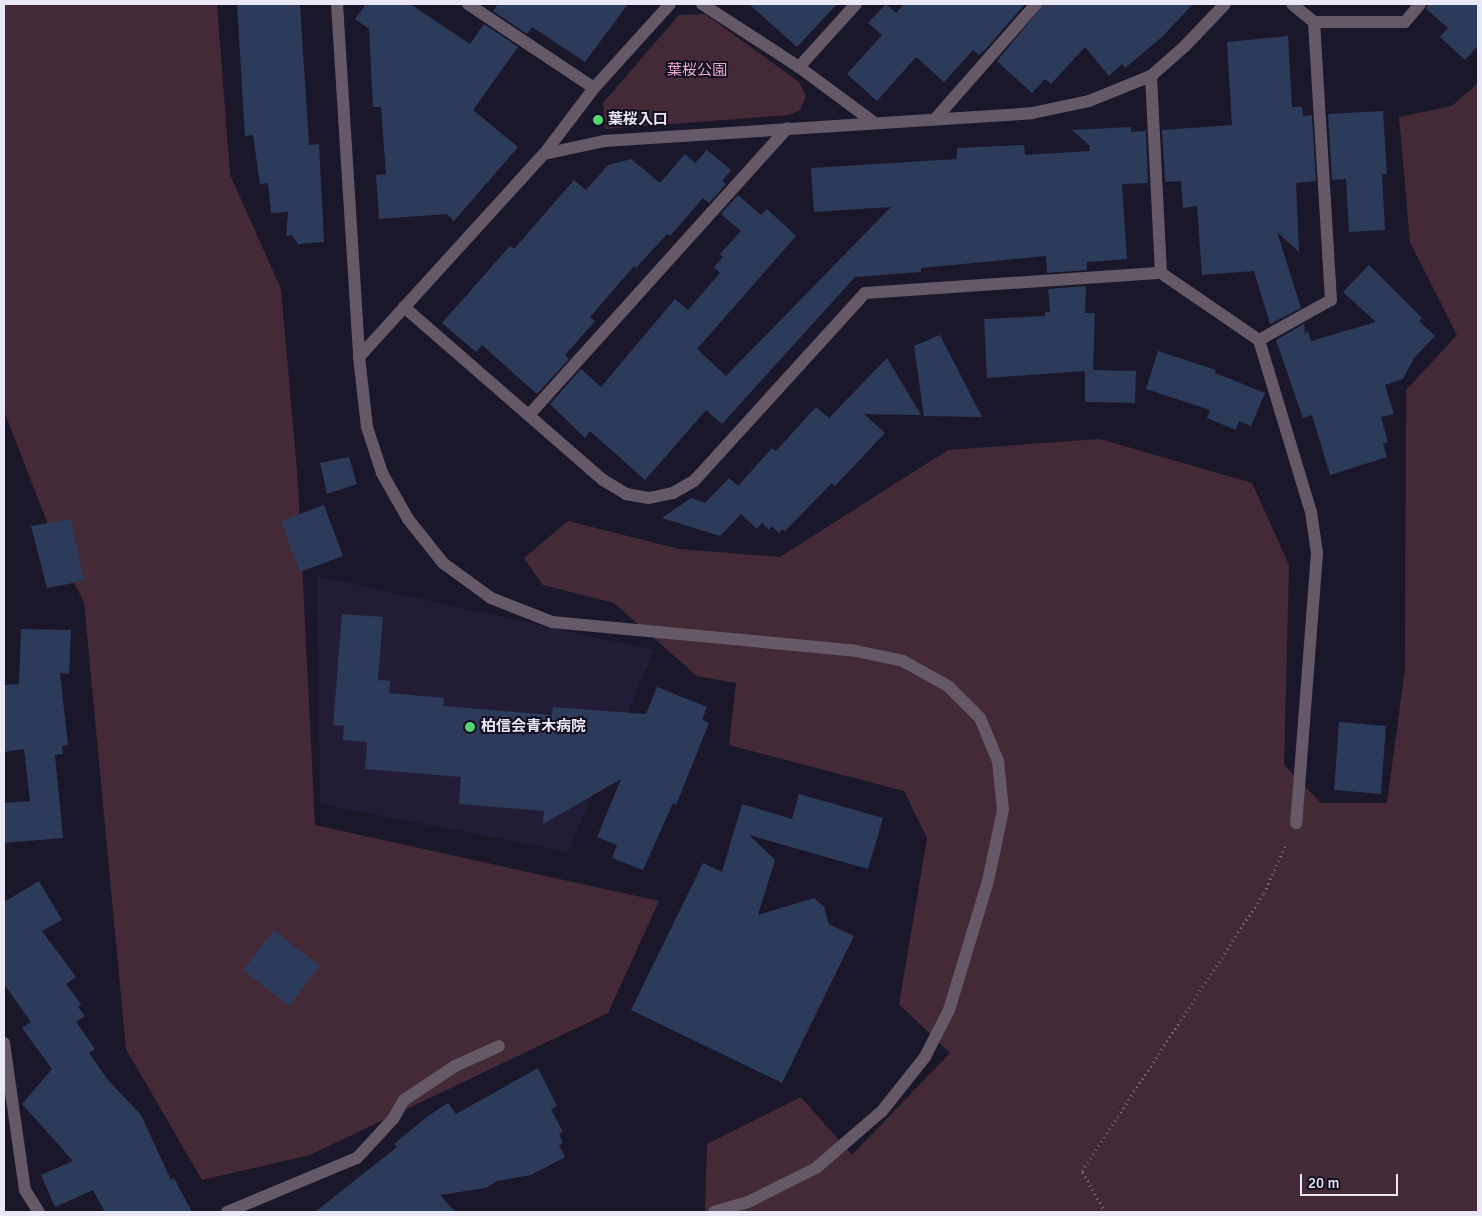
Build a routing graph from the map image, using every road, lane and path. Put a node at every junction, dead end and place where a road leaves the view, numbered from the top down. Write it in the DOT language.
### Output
graph roads {
  1 [pos="337,4"];
  2 [pos="468,4"];
  3 [pos="670,4"];
  4 [pos="702,4"];
  5 [pos="856,4"];
  6 [pos="1036,4"];
  7 [pos="1226,4"];
  8 [pos="1292,4"];
  9 [pos="1420,4"];
  10 [pos="1314,22"];
  11 [pos="799,68"];
  12 [pos="1151,76"];
  13 [pos="594,88"];
  14 [pos="936,118"];
  15 [pos="872,121"];
  16 [pos="787,128"];
  17 [pos="544,154"];
  18 [pos="1161,273"];
  19 [pos="404,307"];
  20 [pos="1259,340"];
  21 [pos="359,357"];
  22 [pos="529,415"];
  23 [pos="1296,822"];
  24 [pos="4,1043"];
  25 [pos="499,1046"];
  26 [pos="39,1212"];
  27 [pos="227,1212"];
  28 [pos="714,1212"];
  29 [pos="1106,1212"];
  1 -- 21 [label="street"];
  2 -- 13 [label="street"];
  3 -- 13 [label="street"];
  4 -- 11 [label="street"];
  5 -- 11 [label="street"];
  6 -- 14 [label="street"];
  7 -- 12 [label="street"];
  8 -- 10 [label="street"];
  9 -- 10 [label="street"];
  10 -- 20 [label="street"];
  11 -- 15 [label="street"];
  12 -- 14 [label="street"];
  12 -- 18 [label="street"];
  13 -- 17 [label="street"];
  14 -- 15 [label="street"];
  15 -- 16 [label="street"];
  16 -- 17 [label="street"];
  16 -- 22 [label="street"];
  17 -- 19 [label="street"];
  18 -- 20 [label="street"];
  18 -- 22 [label="street"];
  19 -- 21 [label="street"];
  19 -- 22 [label="street"];
  20 -- 23 [label="street"];
  21 -- 28 [label="street"];
  23 -- 29 [label="path"];
  24 -- 26 [label="street"];
  25 -- 27 [label="street"];
}
